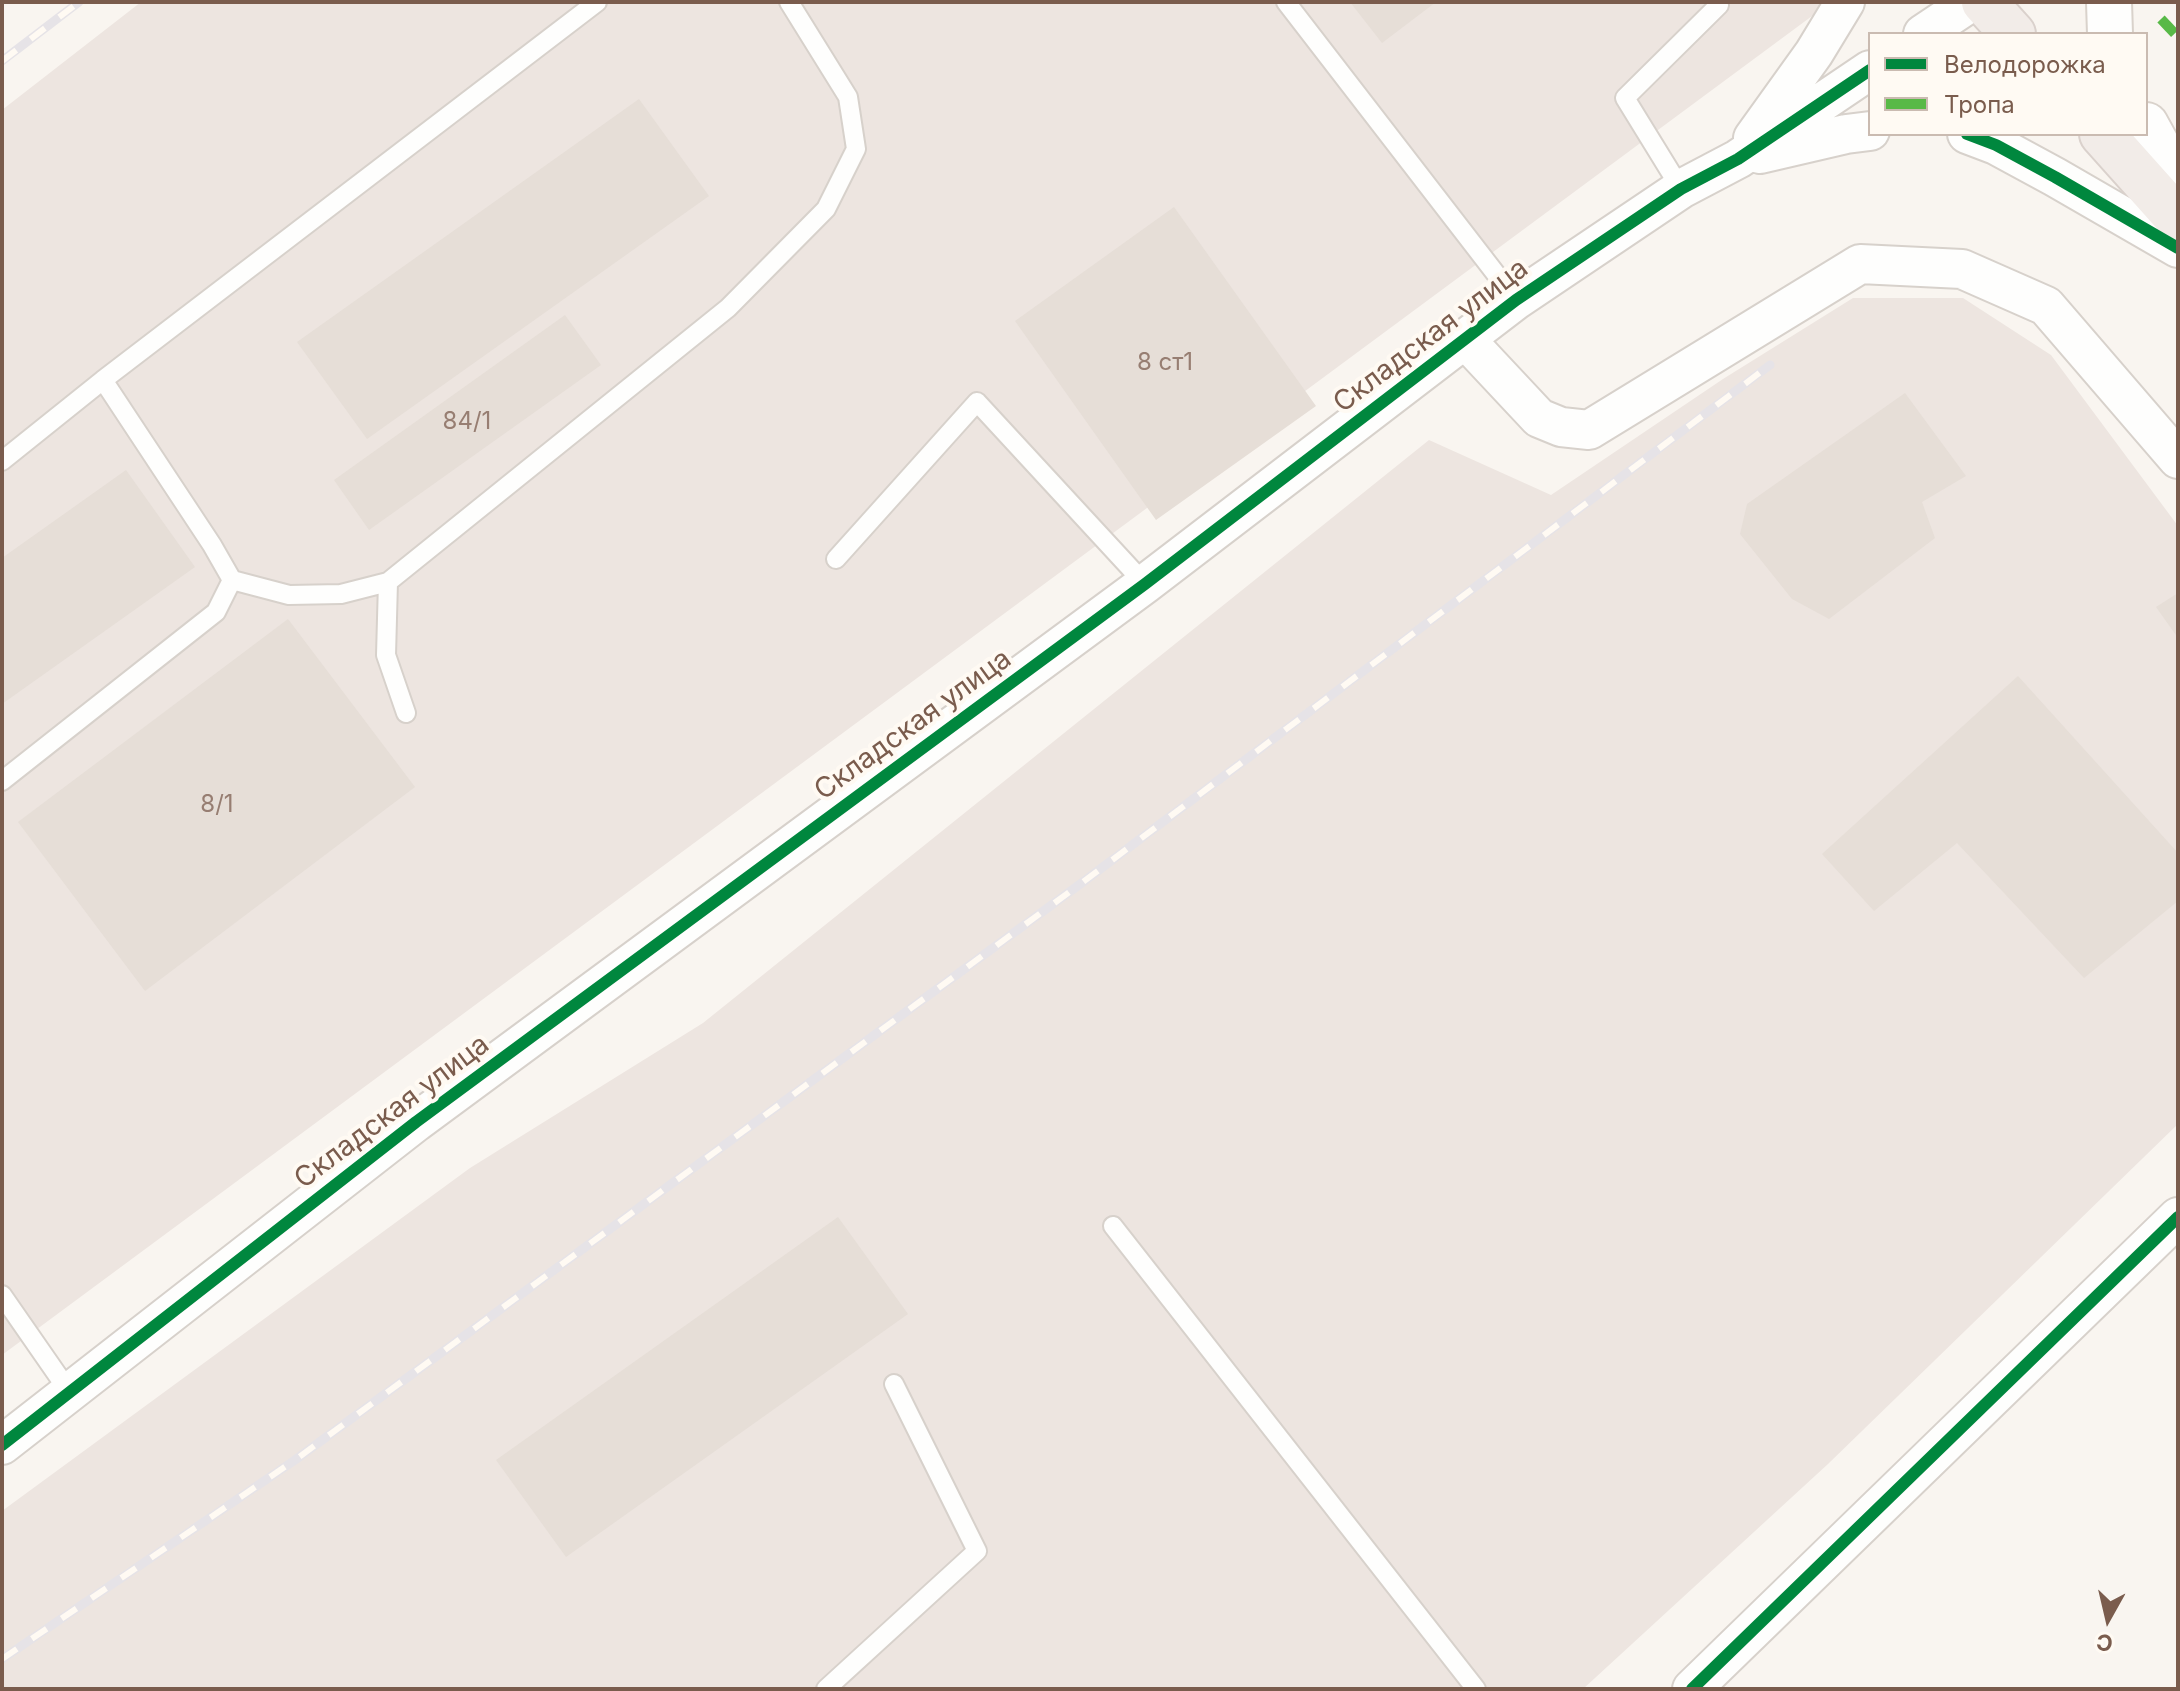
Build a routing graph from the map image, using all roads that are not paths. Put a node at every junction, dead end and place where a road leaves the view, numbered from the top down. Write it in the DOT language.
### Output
graph roads {
  1 [pos="597,2"];
  2 [pos="789,2"];
  3 [pos="1286,2"];
  4 [pos="1717,2"];
  5 [pos="1845,2"];
  6 [pos="1971,2"];
  7 [pos="1984,2"];
  8 [pos="2109,2"];
  9 [pos="1926,32"];
  10 [pos="2011,32"];
  11 [pos="2110,32"];
  12 [pos="1868,71"];
  13 [pos="2148,129"];
  14 [pos="1868,131"];
  15 [pos="1972,136"];
  16 [pos="2104,136"];
  17 [pos="1738,159"];
  18 [pos="2178,183"];
  19 [pos="1681,189"];
  20 [pos="2178,219"];
  21 [pos="2178,248"];
  22 [pos="1516,300"];
  23 [pos="1465,339"];
  24 [pos="103,380"];
  25 [pos="6,450"];
  26 [pos="2178,459"];
  27 [pos="836,559"];
  28 [pos="232,580"];
  29 [pos="388,582"];
  30 [pos="1145,584"];
  31 [pos="406,713"];
  32 [pos="2,781"];
  33 [pos="2178,1217"];
  34 [pos="1113,1226"];
  35 [pos="2,1295"];
  36 [pos="894,1384"];
  37 [pos="70,1393"];
  38 [pos="2,1445"];
  39 [pos="826,1689"];
  40 [pos="1476,1689"];
  41 [pos="1692,1689"];
  1 -- 24 [label="lane"];
  2 -- 29 [label="lane"];
  3 -- 22 [label="lane"];
  4 -- 19 [label="lane"];
  5 -- 17 [label="street"];
  6 -- 9 [label="street"];
  7 -- 10 [label="highway"];
  8 -- 11 [label="main road"];
  12 -- 17 [label="street, Складская улица"];
  13 -- 18 [label="main road"];
  14 -- 17 [label="street"];
  15 -- 21 [label="street"];
  16 -- 20 [label="highway"];
  17 -- 19 [label="street, Складская улица"];
  19 -- 22 [label="street, Складская улица"];
  22 -- 23 [label="street, Складская улица"];
  23 -- 26 [label="street"];
  23 -- 30 [label="street, Складская улица"];
  24 -- 25 [label="lane"];
  24 -- 28 [label="lane"];
  27 -- 30 [label="lane"];
  28 -- 29 [label="lane"];
  28 -- 32 [label="lane"];
  29 -- 31 [label="lane"];
  30 -- 37 [label="street, Складская улица"];
  33 -- 41 [label="street"];
  34 -- 40 [label="lane"];
  35 -- 37 [label="lane"];
  36 -- 39 [label="lane"];
  37 -- 38 [label="street, Складская улица"];
}
